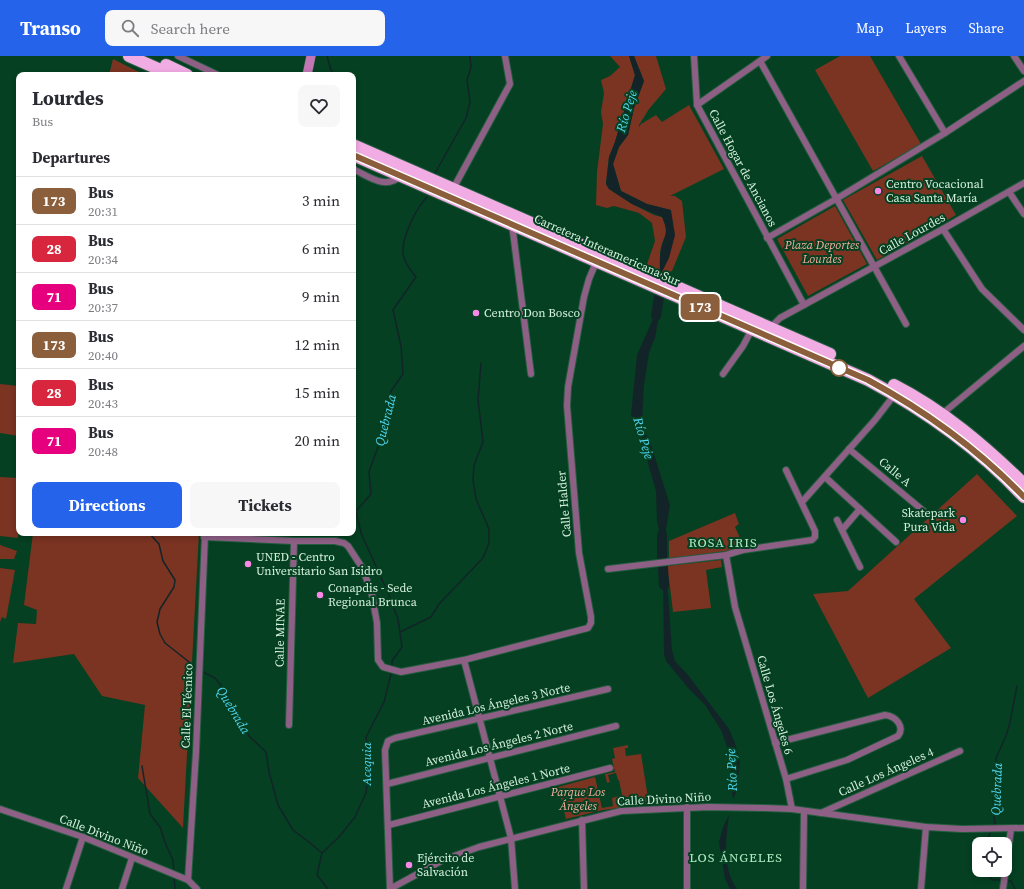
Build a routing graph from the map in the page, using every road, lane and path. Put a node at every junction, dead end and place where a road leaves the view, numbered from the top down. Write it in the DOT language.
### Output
graph roads {
  1 [pos="129,56"];
  2 [pos="147,56"];
  3 [pos="178,56"];
  4 [pos="311,56"];
  5 [pos="505,56"];
  6 [pos="694,56"];
  7 [pos="767,56"];
  8 [pos="899,56"];
  9 [pos="1014,56"];
  10 [pos="760,61"];
  11 [pos="1024,71"];
  12 [pos="165,72"];
  13 [pos="181,72"];
  14 [pos="212,72"];
  15 [pos="308,72"];
  16 [pos="1024,81"];
  17 [pos="697,105"];
  18 [pos="945,133"];
  19 [pos="356,146"];
  20 [pos="356,156"];
  21 [pos="356,170"];
  22 [pos="401,176"];
  23 [pos="1024,183"];
  24 [pos="453,189"];
  25 [pos="1009,192"];
  26 [pos="836,199"];
  27 [pos="1024,214"];
  28 [pos="512,224"];
  29 [pos="943,229"];
  30 [pos="767,238"];
  31 [pos="598,257"];
  32 [pos="875,267"];
  33 [pos="804,305"];
  34 [pos="737,323"];
  35 [pos="906,324"];
  36 [pos="770,328"];
  37 [pos="752,329"];
  38 [pos="1024,330"];
  39 [pos="787,344"];
  40 [pos="1024,346"];
  41 [pos="531,374"];
  42 [pos="723,374"];
  43 [pos="897,391"];
  44 [pos="942,414"];
  45 [pos="849,449"];
  46 [pos="983,457"];
  47 [pos="786,470"];
  48 [pos="825,477"];
  49 [pos="1024,484"];
  50 [pos="1024,490"];
  51 [pos="1024,497"];
  52 [pos="802,502"];
  53 [pos="860,509"];
  54 [pos="926,513"];
  55 [pos="837,520"];
  56 [pos="842,530"];
  57 [pos="204,536"];
  58 [pos="219,536"];
  59 [pos="294,541"];
  60 [pos="896,542"];
  61 [pos="726,555"];
  62 [pos="860,567"];
  63 [pos="608,570"];
  64 [pos="464,660"];
  65 [pos="608,688"];
  66 [pos="480,719"];
  67 [pos="289,725"];
  68 [pos="616,726"];
  69 [pos="775,743"];
  70 [pos="960,751"];
  71 [pos="490,758"];
  72 [pos="610,768"];
  73 [pos="786,779"];
  74 [pos="387,784"];
  75 [pos="500,797"];
  76 [pos="687,808"];
  77 [pos="0,809"];
  78 [pos="792,809"];
  79 [pos="804,811"];
  80 [pos="821,813"];
  81 [pos="582,820"];
  82 [pos="388,825"];
  83 [pos="926,827"];
  84 [pos="1024,828"];
  85 [pos="1011,829"];
  86 [pos="83,838"];
  87 [pos="511,838"];
  88 [pos="132,858"];
  89 [pos="188,880"];
  90 [pos="66,889"];
  91 [pos="122,889"];
  92 [pos="197,889"];
  93 [pos="390,889"];
  94 [pos="515,889"];
  95 [pos="584,889"];
  96 [pos="687,889"];
  97 [pos="803,889"];
  98 [pos="921,889"];
  99 [pos="1003,889"];
  1 -- 12 [label="highway"];
  2 -- 13 [label="highway"];
  3 -- 14 [label="street"];
  4 -- 15 [label="street"];
  5 -- 24 [label="street"];
  6 -- 17 [label="street"];
  7 -- 10 [label="street"];
  8 -- 18 [label="street"];
  9 -- 11 [label="street"];
  10 -- 17 [label="street"];
  10 -- 26 [label="street"];
  16 -- 18 [label="street"];
  17 -- 30 [label="street, Calle Hogar de Ancianos"];
  18 -- 26 [label="street"];
  19 -- 24 [label="highway, Carretera Interamericana Sur"];
  20 -- 22 [label="highway, Carretera Interamericana Sur"];
  21 -- 22 [label="street"];
  22 -- 28 [label="highway, Carretera Interamericana Sur"];
  23 -- 25 [label="street, Calle Lourdes"];
  24 -- 31 [label="highway, Carretera Interamericana Sur"];
  25 -- 27 [label="street"];
  25 -- 29 [label="street, Calle Lourdes"];
  26 -- 30 [label="street"];
  26 -- 32 [label="street"];
  28 -- 31 [label="highway, Carretera Interamericana Sur"];
  28 -- 41 [label="street"];
  29 -- 32 [label="street, Calle Lourdes"];
  29 -- 38 [label="street"];
  30 -- 33 [label="street, Calle Hogar de Ancianos"];
  31 -- 34 [label="highway, Carretera Interamericana Sur"];
  31 -- 36 [label="highway, Carretera Interamericana Sur"];
  31 -- 64 [label="street, Calle Halder"];
  32 -- 33 [label="street, Calle Lourdes"];
  32 -- 35 [label="street"];
  33 -- 36 [label="street, Calle Lourdes"];
  34 -- 36 [label="street"];
  34 -- 37 [label="highway, Carretera Interamericana Sur"];
  36 -- 39 [label="street"];
  36 -- 43 [label="highway, Carretera Interamericana Sur"];
  37 -- 39 [label="highway, Carretera Interamericana Sur"];
  37 -- 42 [label="street"];
  39 -- 43 [label="highway, Carretera Interamericana Sur"];
  40 -- 44 [label="street"];
  43 -- 44 [label="highway, Carretera Interamericana Sur"];
  43 -- 45 [label="street"];
  43 -- 46 [label="highway, Carretera Interamericana Sur"];
  44 -- 49 [label="highway, Carretera Interamericana Sur"];
  45 -- 48 [label="street"];
  45 -- 54 [label="street, Calle A"];
  46 -- 50 [label="highway"];
  46 -- 51 [label="highway, Carretera Interamericana Sur"];
  47 -- 52 [label="street"];
  48 -- 52 [label="street"];
  48 -- 53 [label="street"];
  52 -- 61 [label="street"];
  53 -- 56 [label="street"];
  53 -- 60 [label="street"];
  55 -- 56 [label="street"];
  56 -- 62 [label="street"];
  57 -- 89 [label="street, Calle El Técnico"];
  58 -- 59 [label="street, Calle Halder"];
  59 -- 64 [label="street, Calle Halder"];
  59 -- 67 [label="street, Calle MINAE"];
  61 -- 63 [label="street"];
  61 -- 69 [label="street, Calle Los Ángeles 6"];
  64 -- 66 [label="street"];
  65 -- 66 [label="street, Avenida Los Ángeles 3 Norte"];
  66 -- 71 [label="street"];
  66 -- 74 [label="street, Avenida Los Ángeles 3 Norte"];
  68 -- 71 [label="street, Avenida Los Ángeles 2 Norte"];
  69 -- 73 [label="street, Calle Los Ángeles 6"];
  69 -- 73 [label="street"];
  70 -- 80 [label="street, Calle Los Ángeles 4"];
  71 -- 74 [label="street, Avenida Los Ángeles 2 Norte"];
  71 -- 75 [label="street"];
  72 -- 75 [label="street, Avenida Los Ángeles 1 Norte"];
  73 -- 78 [label="street, Calle Los Ángeles 6"];
  74 -- 82 [label="street"];
  75 -- 82 [label="street, Avenida Los Ángeles 1 Norte"];
  75 -- 87 [label="street"];
  76 -- 78 [label="street, Calle Divino Niño"];
  76 -- 81 [label="street, Calle Divino Niño"];
  76 -- 96 [label="street"];
  77 -- 86 [label="street, Calle Divino Niño"];
  78 -- 79 [label="street, Calle Divino Niño"];
  79 -- 80 [label="street, Calle Divino Niño"];
  79 -- 97 [label="street"];
  80 -- 83 [label="street, Calle Divino Niño"];
  81 -- 87 [label="street, Calle Divino Niño"];
  81 -- 95 [label="street"];
  82 -- 93 [label="street"];
  83 -- 85 [label="street, Calle Divino Niño"];
  83 -- 98 [label="street"];
  84 -- 85 [label="street, Calle Divino Niño"];
  85 -- 99 [label="street"];
  86 -- 88 [label="street, Calle Divino Niño"];
  86 -- 90 [label="street"];
  87 -- 93 [label="street, Calle Divino Niño"];
  87 -- 94 [label="street"];
  88 -- 89 [label="street, Calle Divino Niño"];
  88 -- 91 [label="street"];
  89 -- 92 [label="street, Calle Divino Niño"];
}
